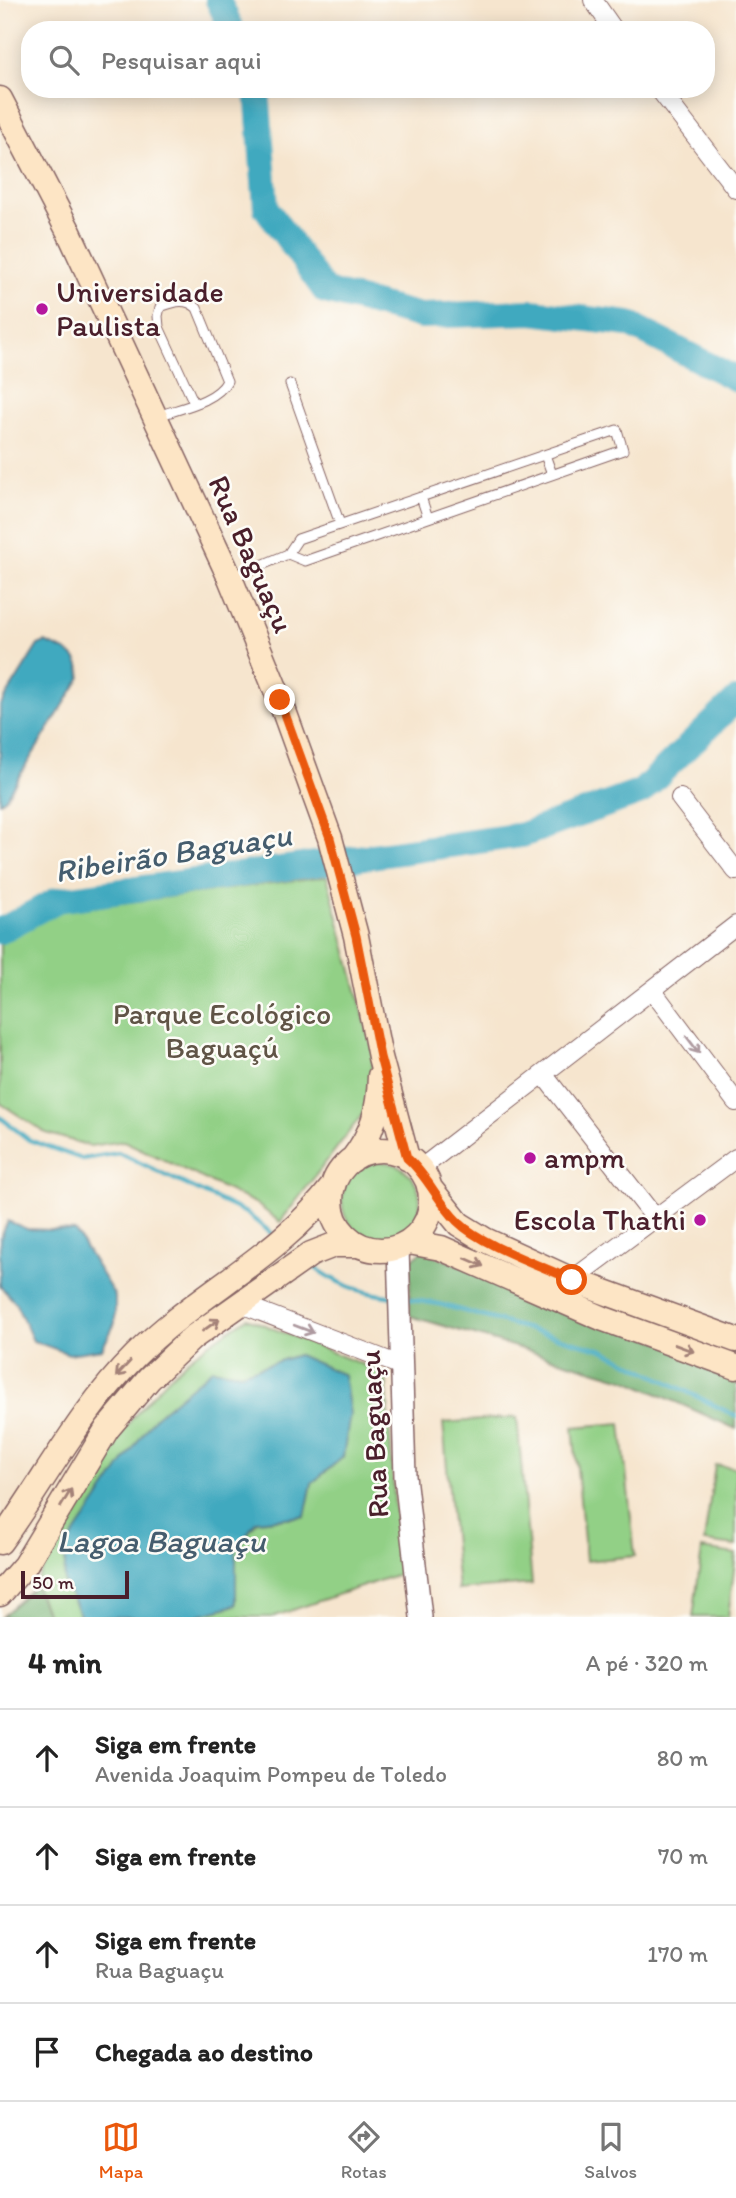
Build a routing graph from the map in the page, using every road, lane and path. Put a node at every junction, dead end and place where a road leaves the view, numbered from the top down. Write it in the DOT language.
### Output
graph roads {
  1 [pos="593,0"];
  2 [pos="608,21"];
  3 [pos="666,98"];
  4 [pos="0,99"];
  5 [pos="736,190"];
  6 [pos="290,384"];
  7 [pos="194,403"];
  8 [pos="154,418"];
  9 [pos="545,455"];
  10 [pos="552,474"];
  11 [pos="421,497"];
  12 [pos="428,518"];
  13 [pos="340,524"];
  14 [pos="288,554"];
  15 [pos="230,578"];
  16 [pos="680,798"];
  17 [pos="736,871"];
  18 [pos="736,925"];
  19 [pos="652,990"];
  20 [pos="380,1057"];
  21 [pos="543,1074"];
  22 [pos="736,1102"];
  23 [pos="736,1158"];
  24 [pos="352,1160"];
  25 [pos="419,1171"];
  26 [pos="333,1186"];
  27 [pos="655,1218"];
  28 [pos="359,1245"];
  29 [pos="403,1245"];
  30 [pos="572,1280"];
  31 [pos="241,1304"];
  32 [pos="736,1340"];
  33 [pos="402,1366"];
  34 [pos="736,1367"];
  35 [pos="0,1543"];
  36 [pos="25,1565"];
  37 [pos="0,1594"];
  38 [pos="421,1617"];
  1 -- 2 [label="street"];
  3 -- 5 [label="street"];
  4 -- 8 [label="main road, Rua Baguaçu"];
  6 -- 13 [label="lane"];
  7 -- 7 [label="lane"];
  7 -- 8 [label="lane"];
  8 -- 15 [label="main road, Rua Baguaçu"];
  9 -- 10 [label="lane"];
  9 -- 10 [label="lane"];
  9 -- 11 [label="lane"];
  10 -- 12 [label="lane"];
  11 -- 12 [label="lane"];
  11 -- 13 [label="lane"];
  12 -- 14 [label="lane"];
  13 -- 14 [label="lane"];
  14 -- 15 [label="lane"];
  15 -- 20 [label="main road, Rua Baguaçu"];
  16 -- 17 [label="street"];
  18 -- 19 [label="street"];
  19 -- 21 [label="street"];
  19 -- 22 [label="street, one-way"];
  20 -- 24 [label="main road"];
  20 -- 25 [label="main road"];
  21 -- 25 [label="street"];
  21 -- 27 [label="street"];
  23 -- 27 [label="street"];
  24 -- 25 [label="main road"];
  24 -- 26 [label="main road"];
  25 -- 29 [label="main road"];
  25 -- 30 [label="main road"];
  26 -- 28 [label="main road"];
  26 -- 35 [label="main road, one-way"];
  27 -- 30 [label="street"];
  28 -- 29 [label="main road"];
  28 -- 31 [label="main road"];
  29 -- 33 [label="street, Rua Baguaçu"];
  29 -- 34 [label="main road, one-way"];
  30 -- 32 [label="main road"];
  31 -- 33 [label="street, one-way"];
  36 -- 31 [label="main road, one-way"];
  33 -- 38 [label="street, Rua Baguaçu"];
  35 -- 36 [label="main road"];
  36 -- 37 [label="main road"];
}
